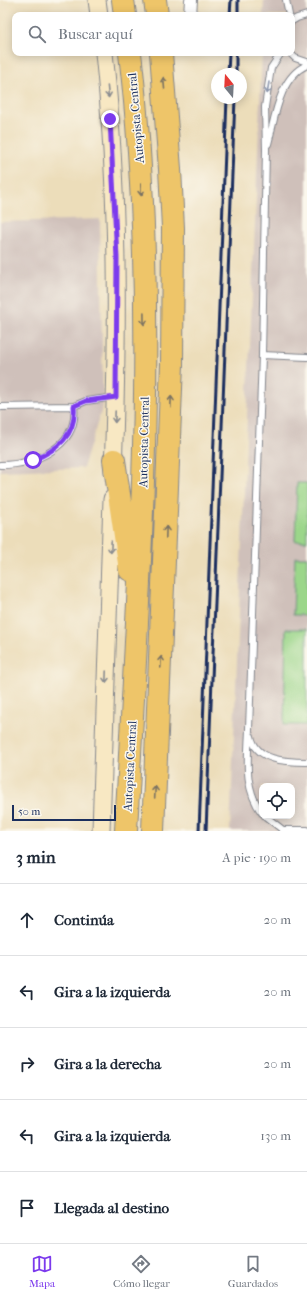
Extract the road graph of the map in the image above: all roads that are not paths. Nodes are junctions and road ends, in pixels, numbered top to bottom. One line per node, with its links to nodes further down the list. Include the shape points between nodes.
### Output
1 (97, 0): 6 (main road)
2 (123, 0): 7 (highway)
3 (155, 0): 8 (highway)
4 (191, 0): 9 (street)
5 (286, 0): 10 (lane)
6 (99, 12)
7 (125, 12)
8 (157, 12)
9 (190, 12)
10 (288, 12)
11 (307, 15): 12 (lane)
12 (295, 20)
13 (104, 56): 22 (main road, one-way to 22, via 117,250)
14 (130, 56): 27 (highway, Autopista Central, one-way to 27, via 141,173 144,299 144,463)
15 (161, 56): 35 (highway, Autopista Central, one-way to 15, via 172,364 173,228)
16 (279, 56): 19 (lane, one-way to 19, via 271,68 265,107)
17 (293, 56): 18 (lane)
18 (307, 63): 19 (lane, via 291,76 284,90)
19 (266, 150): 20 (lane)
20 (262, 355): 21 (lane); 28 (lane)
21 (307, 356)
22 (116, 397): 23 (lane, via 86,401); 25 (main road, one-way to 25)
23 (74, 406): 24 (lane); 26 (lane, via 72,427 60,446 33,460)
24 (0, 407)
25 (114, 460): 27 (highway, via 131,575); 33 (main road, one-way to 33)
26 (0, 465)
27 (136, 629): 34 (highway, Autopista Central)
28 (249, 729): 29 (lane, via 252,744 266,756 281,762); 30 (lane, via 248,780 253,799)
29 (307, 762)
30 (259, 808)
31 (268, 819): 32 (lane, via 283,830)
32 (307, 830)
33 (101, 831)
34 (126, 831)
35 (153, 831)

